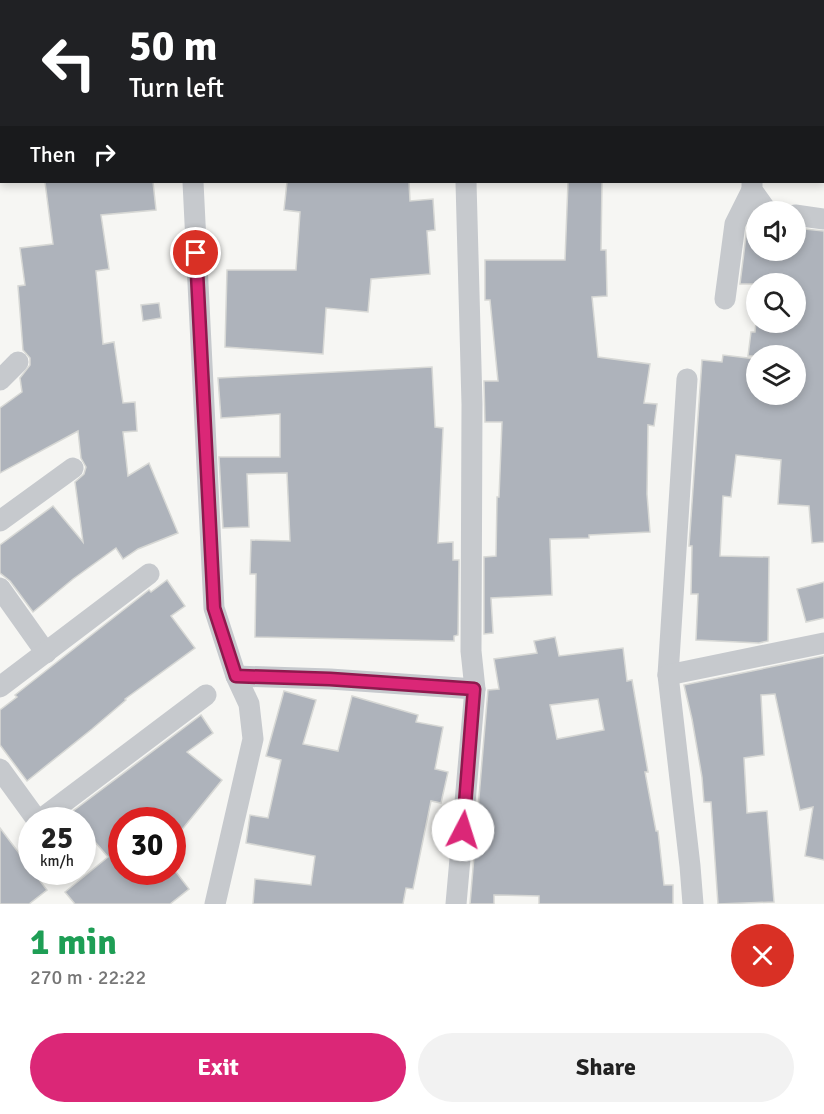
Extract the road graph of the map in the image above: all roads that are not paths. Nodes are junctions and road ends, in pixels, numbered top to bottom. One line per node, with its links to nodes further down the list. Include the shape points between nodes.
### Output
1 (193, 183): 18 (street, via 214,608)
2 (466, 183): 20 (street)
3 (752, 186): 4 (street); 7 (street, via 735,224)
4 (761, 201)
5 (806, 217): 6 (street)
6 (824, 219)
7 (725, 299)
8 (18, 362): 10 (street)
9 (687, 379): 17 (street)
10 (0, 380)
11 (73, 468): 12 (street)
12 (0, 521)
13 (149, 574): 16 (street)
14 (0, 588): 16 (street)
15 (824, 643): 17 (street)
16 (46, 653): 19 (street)
17 (668, 675): 27 (street)
18 (236, 676): 20 (street); 25 (street, via 249,704 253,739)
19 (0, 687)
20 (474, 689): 26 (street)
21 (206, 695): 24 (street)
22 (0, 769): 23 (street)
23 (29, 807)
24 (56, 807)
25 (215, 904)
26 (456, 904)
27 (693, 904)

